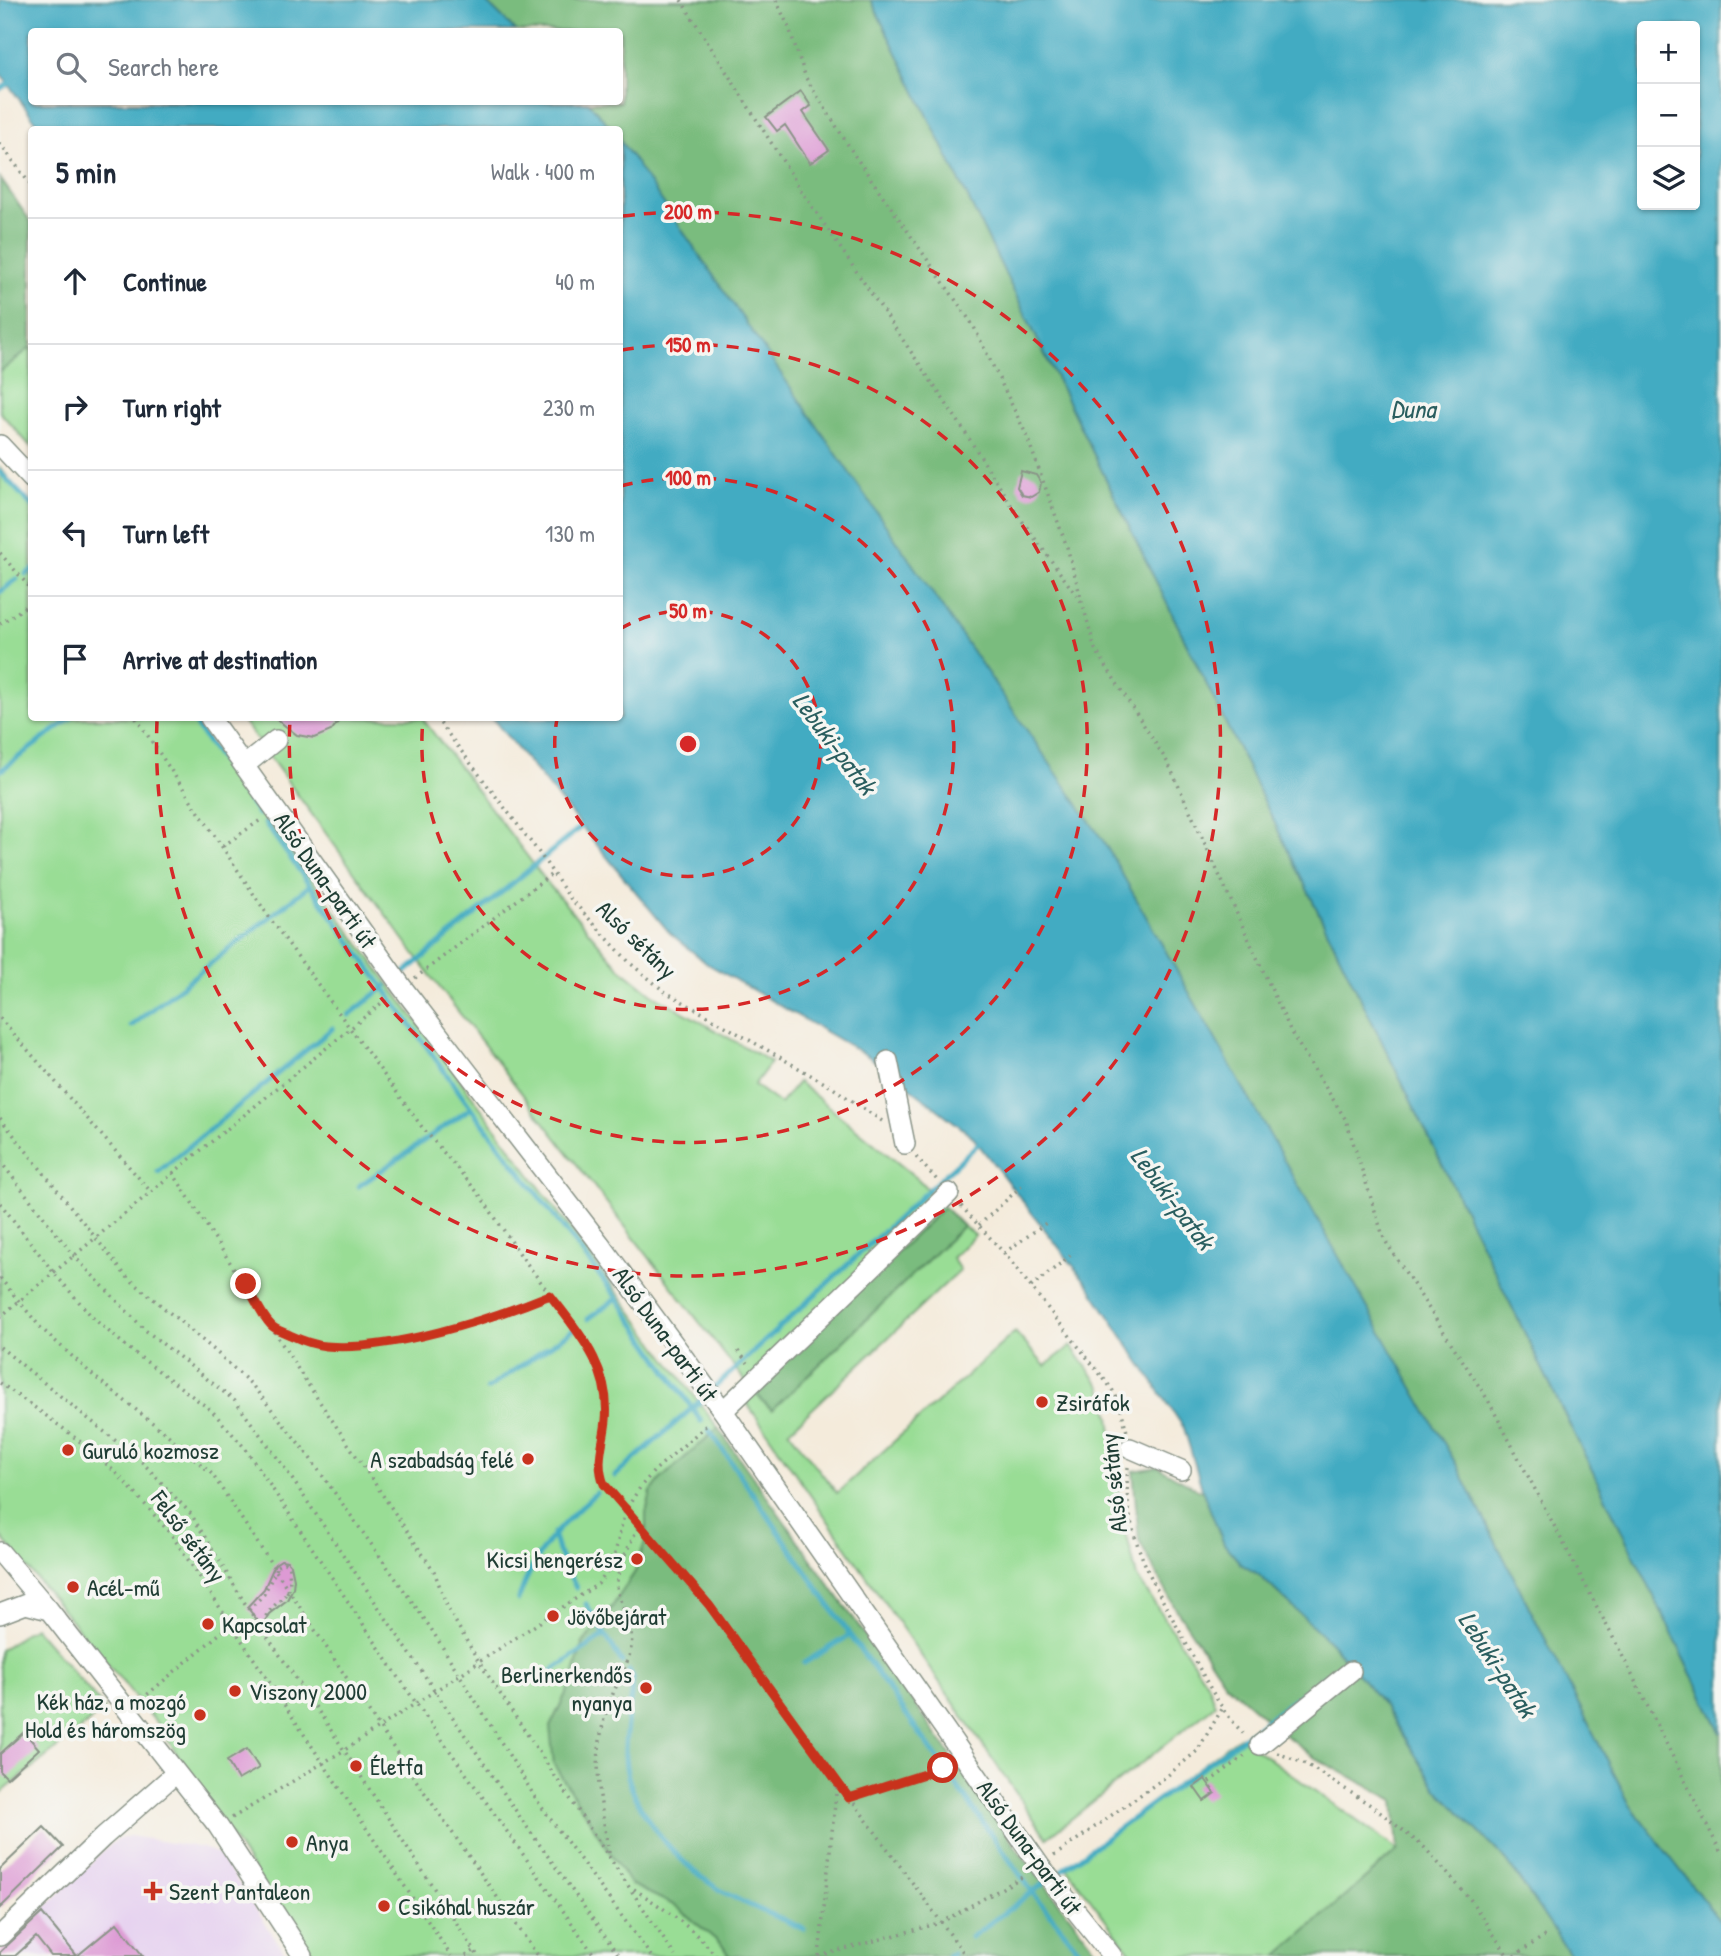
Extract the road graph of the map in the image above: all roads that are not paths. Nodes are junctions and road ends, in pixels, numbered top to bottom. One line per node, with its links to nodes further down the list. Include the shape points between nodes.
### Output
1 (0, 445): 2 (street)
2 (28, 476)
3 (212, 721): 5 (street, Alsó Duna-parti út)
4 (276, 740): 5 (street)
5 (245, 765): 9 (street, Alsó Duna-parti út, via 395,993 601,1245)
6 (888, 1061): 7 (street)
7 (905, 1144)
8 (949, 1194): 9 (street)
9 (713, 1399): 20 (street, Alsó Duna-parti út, via 1037,1876)
10 (1130, 1448): 11 (street)
11 (1181, 1470)
12 (0, 1552): 13 (street)
13 (49, 1610): 14 (street, via 26,1604); 17 (street)
14 (0, 1614)
15 (1351, 1671): 16 (street)
16 (1259, 1745)
17 (176, 1773): 18 (street); 19 (street, via 218,1826)
18 (0, 1936)
19 (303, 1956)
20 (1112, 1956)

